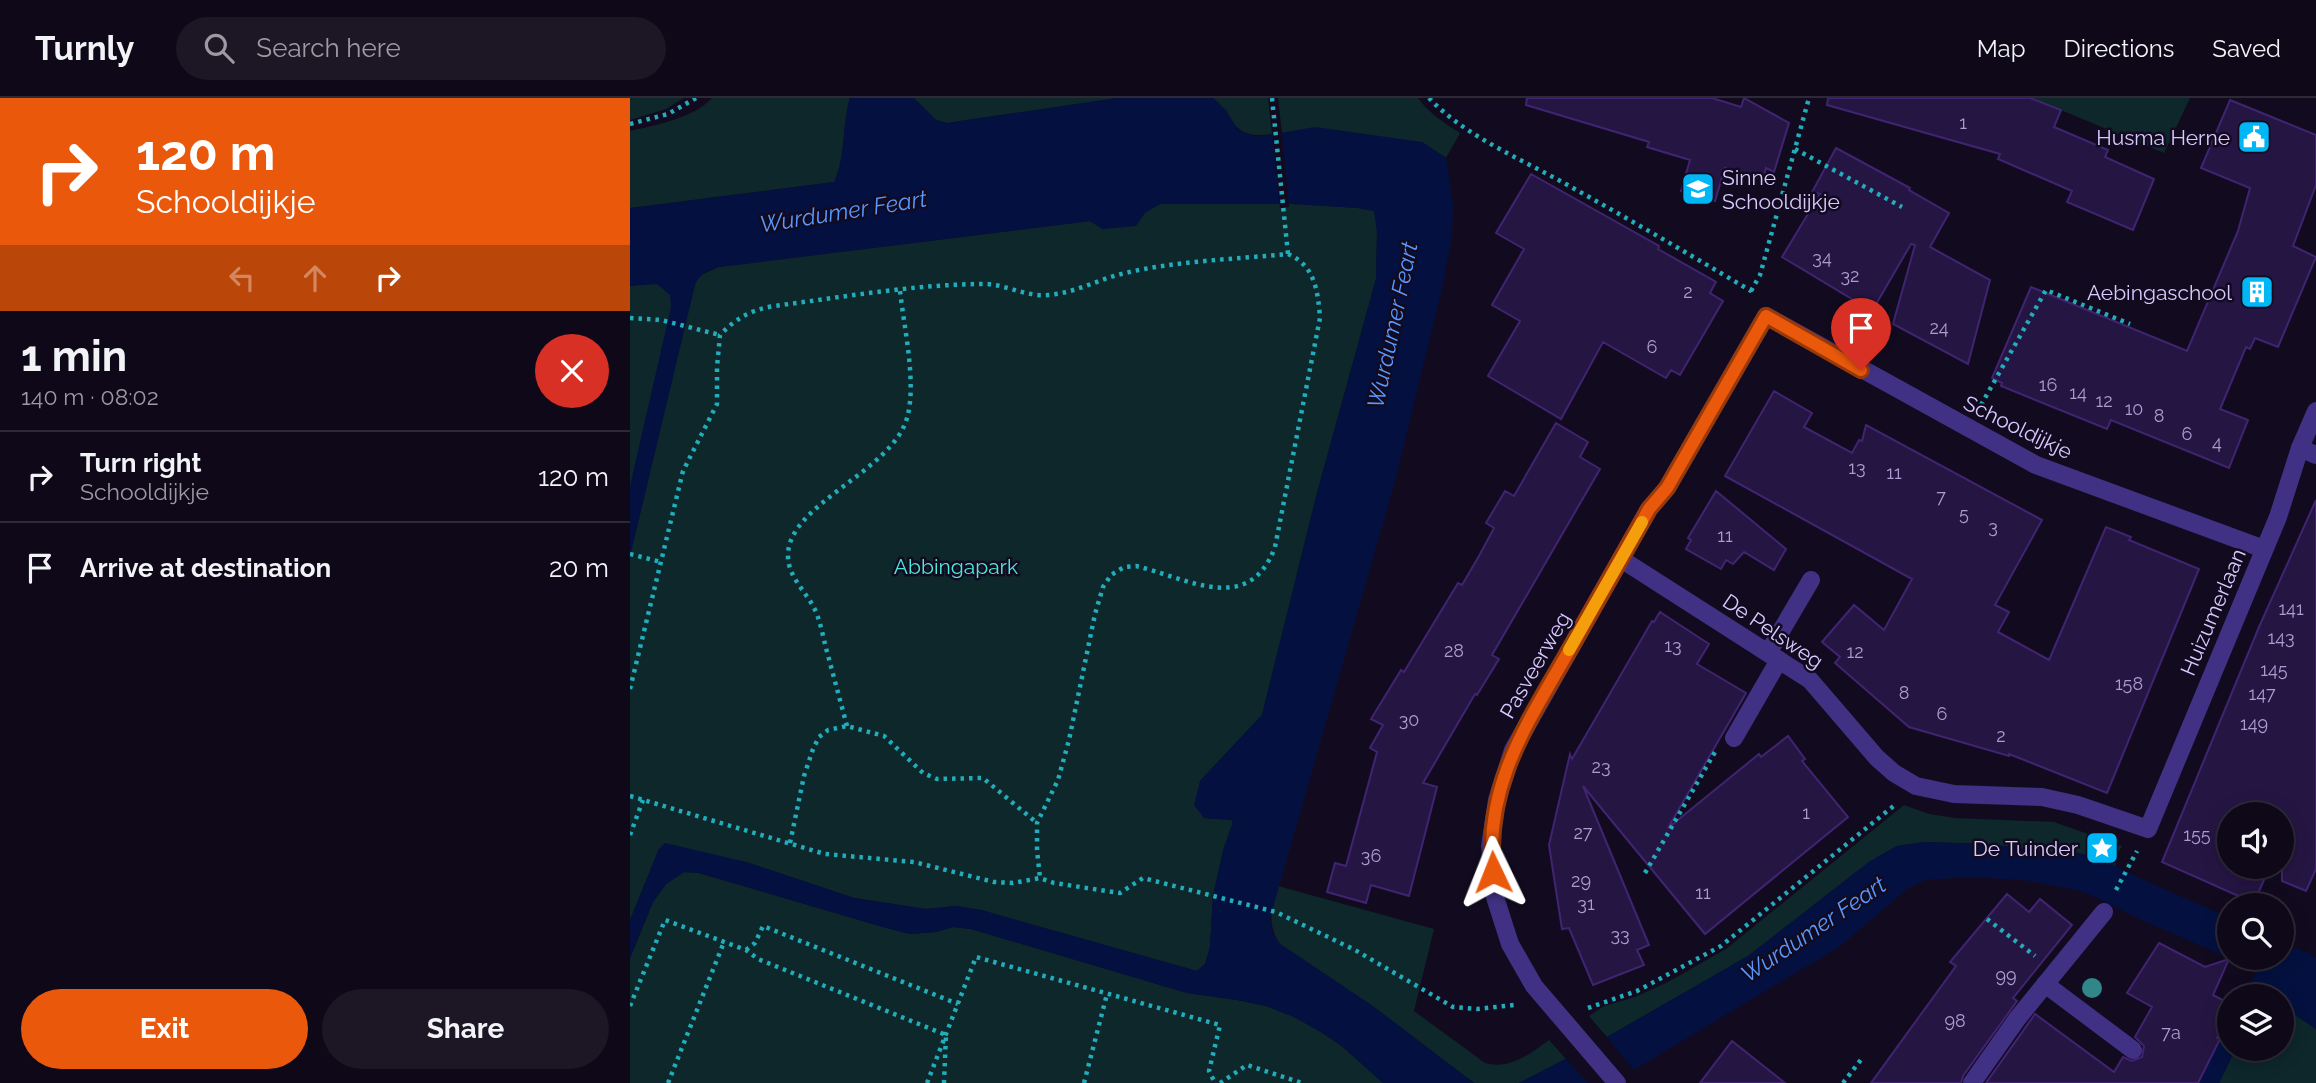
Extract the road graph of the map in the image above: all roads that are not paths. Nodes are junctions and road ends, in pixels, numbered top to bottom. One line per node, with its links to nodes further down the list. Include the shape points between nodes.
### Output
1 (1766, 316): 4 (street, Schooldijkje, via 2036,465); 5 (street, Pasveerweg)
2 (2316, 411): 3 (street, Huizumerlaan)
3 (2308, 452): 4 (street, Huizumerlaan)
4 (2264, 549): 9 (street, Huizumerlaan)
5 (1622, 559): 7 (street, De Pelsweg); 13 (street, Pasveerweg, via 1513,750 1497,800 1490,846 1495,897 1510,944 1534,986)
6 (1811, 580): 7 (street)
7 (1774, 657): 8 (street); 9 (street, De Pelsweg, via 1810,680 1877,758 1916,786 1954,794 2042,797)
8 (1734, 738)
9 (2148, 828)
10 (2104, 912): 11 (street)
11 (2045, 984): 12 (street); 14 (street)
12 (2133, 1051)
13 (1616, 1082)
14 (1972, 1083)

